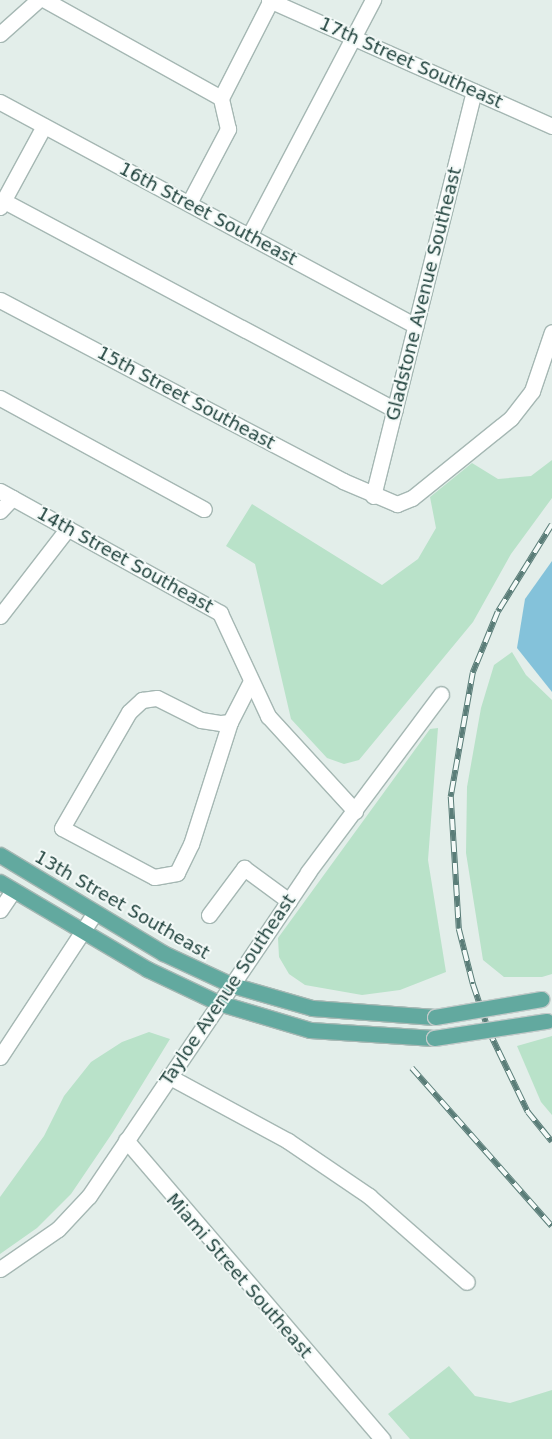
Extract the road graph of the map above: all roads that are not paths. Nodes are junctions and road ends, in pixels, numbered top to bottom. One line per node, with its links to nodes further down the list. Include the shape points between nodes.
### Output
1 (38, 0): 5 (street)
2 (45, 0): 8 (street)
3 (270, 0): 6 (street, 17th Street Southeast); 8 (street)
4 (373, 0): 6 (street)
5 (0, 34)
6 (353, 38): 7 (street, 17th Street Southeast); 14 (street)
7 (474, 91): 11 (street, 17th Street Southeast); 16 (street, Gladstone Avenue Southeast)
8 (221, 98): 12 (street, via 228,129)
9 (0, 102): 10 (street, 16th Street Southeast)
10 (44, 126): 12 (street, 16th Street Southeast); 13 (street)
11 (552, 126)
12 (189, 203): 14 (street, 16th Street Southeast)
13 (2, 204): 19 (street)
14 (249, 236): 16 (street, 16th Street Southeast)
15 (0, 300): 21 (street, 15th Street Southeast)
16 (416, 326): 19 (street, Gladstone Avenue Southeast)
17 (552, 332): 21 (street, 15th Street Southeast, via 532,391 512,418 412,498 397,504)
18 (0, 398): 22 (street)
19 (395, 410): 21 (street, Gladstone Avenue Southeast)
20 (6, 494): 23 (street); 24 (street, 14th Street Southeast)
21 (373, 496)
22 (204, 509)
23 (0, 511)
24 (68, 528): 25 (street); 26 (street, 14th Street Southeast, via 215,609 228,623)
25 (0, 616)
26 (251, 681): 28 (street); 29 (street, 14th Street Southeast, via 273,723)
27 (441, 694): 29 (street, Tayloe Avenue Southeast)
28 (230, 722): 28 (street, via 209,723 157,698 142,700 130,712 62,828 154,877 177,873 191,844)
29 (355, 811): 33 (street, Tayloe Avenue Southeast)
30 (0, 854): 35 (main road, 13th Street Southeast)
31 (0, 882): 32 (main road)
32 (13, 890): 34 (street); 37 (main road)
33 (289, 901): 36 (street, via 244,868); 38 (street, Tayloe Avenue Southeast)
34 (0, 910)
35 (94, 914): 37 (street); 38 (main road, 13th Street Southeast, via 196,970)
36 (209, 915)
37 (82, 933): 40 (main road); 42 (street)
38 (232, 985): 39 (main road, 13th Street Southeast, bridge, via 312,1008 435,1017); 40 (street, Tayloe Avenue Southeast)
39 (546, 997)
40 (219, 1003): 41 (main road, bridge, via 310,1030 434,1038); 43 (street, Tayloe Avenue Southeast)
41 (549, 1020)
42 (0, 1057)
43 (168, 1076): 44 (street, Tayloe Avenue Southeast); 46 (street, via 288,1141 370,1196)
44 (126, 1140): 45 (street, Tayloe Avenue Southeast, via 76,1212); 47 (street, Miami Street Southeast)
45 (0, 1269)
46 (467, 1282)
47 (382, 1439)

